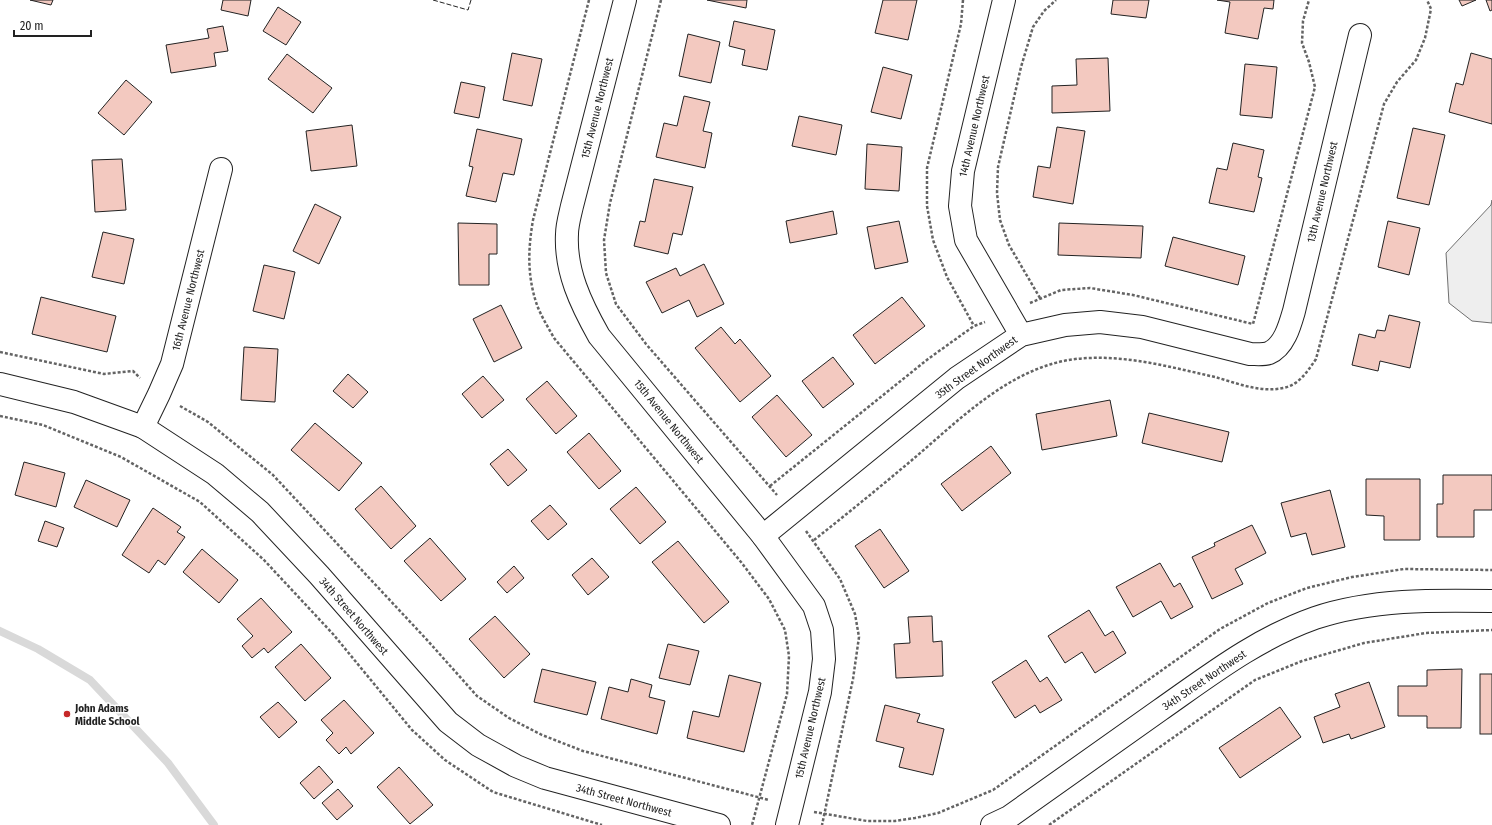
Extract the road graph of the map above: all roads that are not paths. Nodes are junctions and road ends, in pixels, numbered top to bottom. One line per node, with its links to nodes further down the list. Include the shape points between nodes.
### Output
1 (625, 0): 9 (street, 15th Avenue Northwest, via 568,226 566,249 572,280 599,336)
2 (1004, 0): 5 (street, 14th Avenue Northwest, via 963,171 960,206 966,240)
3 (1360, 35): 6 (street, 13th Avenue Northwest, via 1294,311 1289,328)
4 (221, 169): 8 (street, 16th Avenue Northwest, via 172,364)
5 (1021, 335): 6 (street, 35th Street Northwest, via 1065,325 1100,322 1142,327 1250,354 1269,354); 9 (street, 35th Street Northwest, via 957,378)
6 (1279, 346)
7 (0, 384): 8 (street, 34th Street Northwest, via 74,402)
8 (143, 427): 11 (street, 34th Street Northwest, via 215,474 260,512 448,722 478,744 516,766 545,778)
9 (763, 536): 12 (street, 15th Avenue Northwest, via 814,606 822,630 824,660 820,692)
10 (1492, 601): 13 (street, 34th Street Northwest, via 1407,601 1358,608 1316,618 1281,632 1236,656 1009,817)
11 (719, 825)
12 (788, 825)
13 (992, 825)

